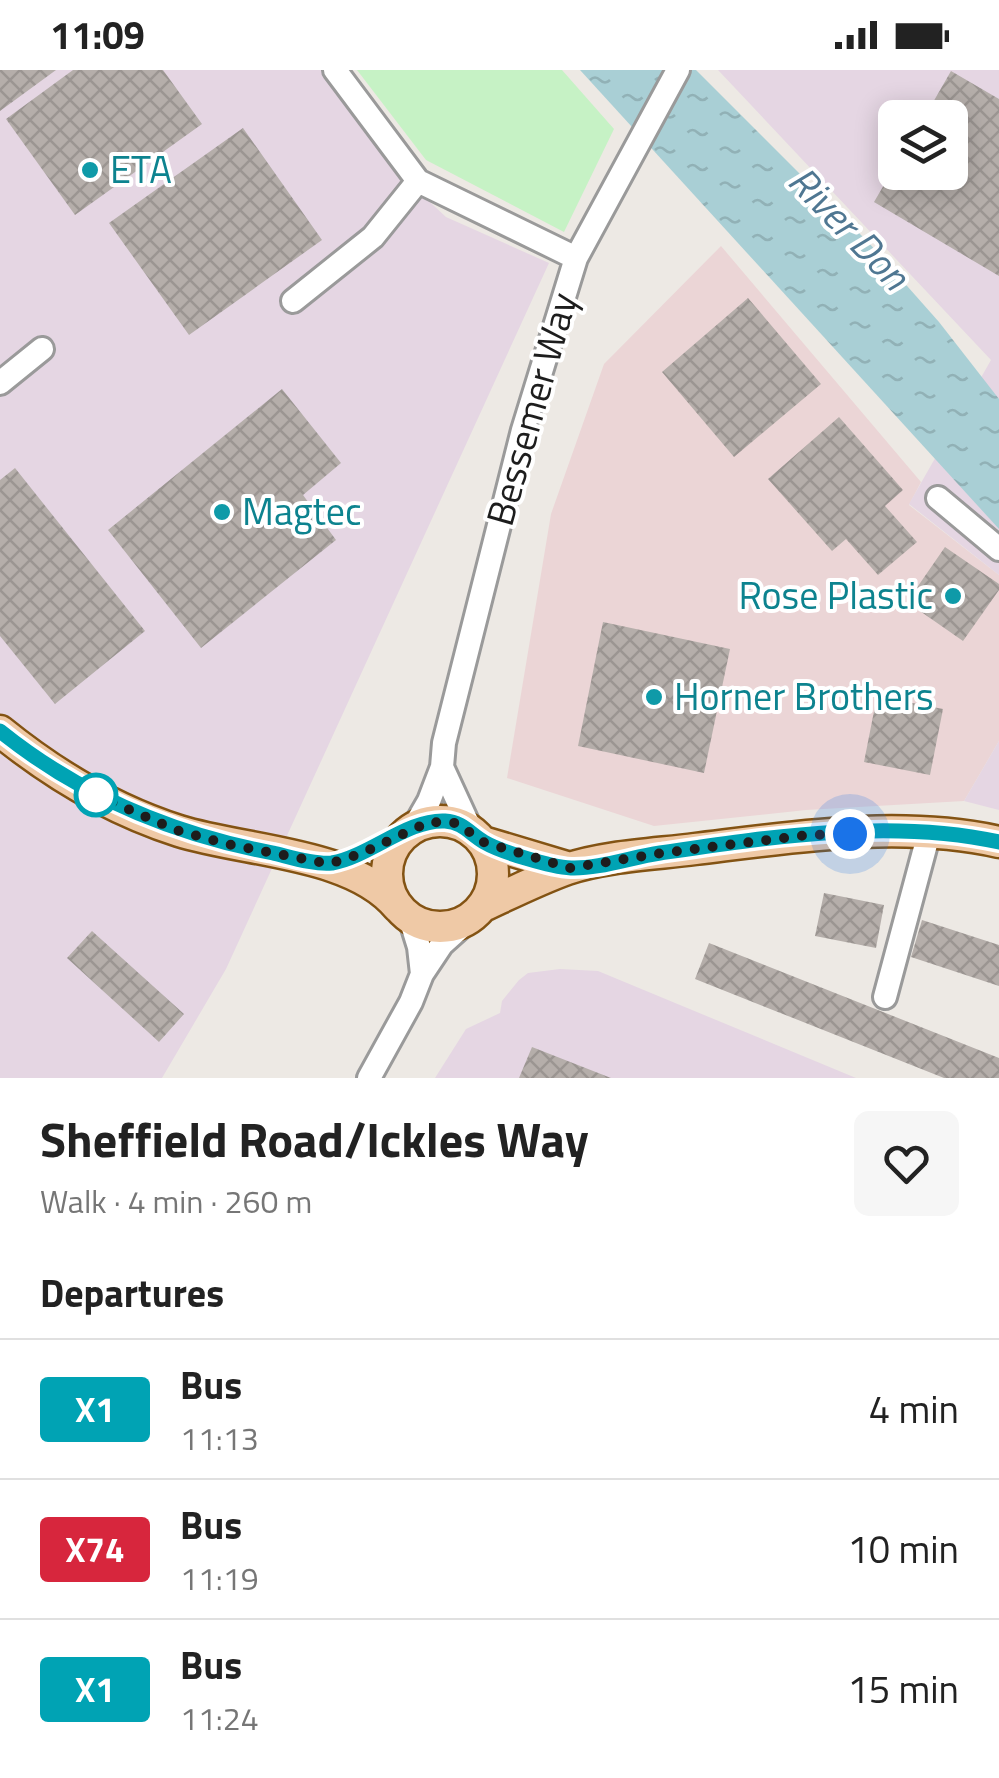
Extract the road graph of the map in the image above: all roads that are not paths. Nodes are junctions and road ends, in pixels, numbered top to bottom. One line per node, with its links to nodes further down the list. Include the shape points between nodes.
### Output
1 (336, 70): 3 (street)
2 (678, 70): 4 (street, Bessemer Way)
3 (418, 181): 4 (street); 5 (street, via 373,237)
4 (576, 258): 11 (street, Bessemer Way, via 485,571)
5 (294, 301)
6 (42, 349): 7 (street)
7 (0, 383)
8 (938, 498): 9 (street)
9 (999, 550)
10 (0, 731): 16 (main road, via 124,810 227,844)
11 (442, 767): 12 (street, Bessemer Way); 14 (street)
12 (410, 829): 14 (main road, via 446,821); 16 (main road); 18 (main road, via 392,851 386,873 391,896)
13 (929, 833): 15 (main road); 17 (main road, via 808,835); 21 (street)
14 (477, 836): 17 (main road); 19 (main road, via 494,872)
15 (999, 842)
16 (329, 864): 18 (main road, via 369,880)
17 (570, 868): 19 (main road)
18 (404, 912): 19 (main road, via 444,928); 20 (street)
19 (477, 912): 20 (street)
20 (422, 974): 22 (street)
21 (885, 997)
22 (368, 1078)

